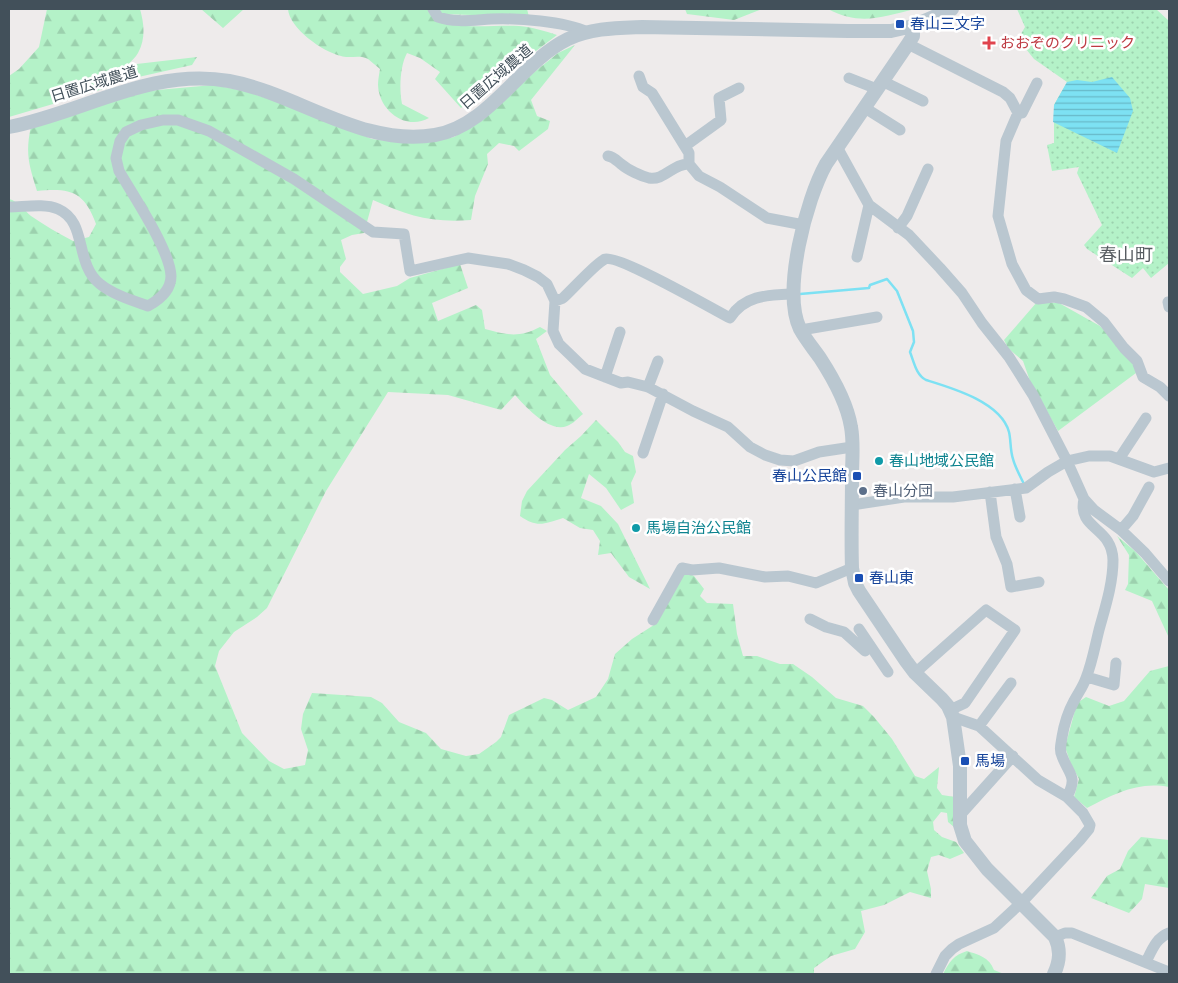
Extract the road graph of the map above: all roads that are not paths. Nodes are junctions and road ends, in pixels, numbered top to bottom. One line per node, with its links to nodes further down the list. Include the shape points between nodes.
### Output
1 (432, 9): 4 (street, via 438,17 448,20 523,20 562,24)
2 (952, 9): 3 (street, 日置広域農道)
3 (913, 26): 4 (street, 日置広域農道, via 891,31 642,27); 5 (street, via 913,36)
4 (587, 32): 14 (street, 日置広域農道, via 567,40 543,56 468,123 451,132 392,136 347,124 258,89 203,78 171,79)
5 (908, 44): 9 (street); 13 (street, via 1003,92)
6 (639, 76): 16 (street, via 643,87 652,93)
7 (849, 78): 9 (street)
8 (1037, 83): 13 (street, via 1022,113)
9 (880, 85): 11 (street); 12 (street)
10 (739, 88): 16 (street, via 718,98 721,120)
11 (923, 101)
12 (865, 108): 15 (street); 17 (street)
13 (1018, 114): 35 (street, via 1006,141 998,216 1006,247 1026,290 1038,299 1054,297 1086,308 1104,322 1137,361 1144,377)
14 (9, 127)
15 (900, 130)
16 (685, 146): 19 (street, via 689,152)
17 (838, 147): 21 (street); 23 (street, via 816,182)
18 (608, 156): 19 (street, via 650,178 682,163)
19 (689, 164): 23 (street, via 699,176 766,218)
20 (928, 169): 24 (street, via 908,216)
21 (869, 205): 24 (street); 25 (street)
22 (10, 209): 27 (street, via 58,209 75,224 83,259 99,284 148,306 158,301 171,277 164,252 116,158 126,132 141,125 178,120 209,132 294,179 374,232 404,234 410,272 468,258 508,264 547,284)
23 (804, 225): 26 (street)
24 (898, 228): 40 (street, via 909,235 962,293 1009,357)
25 (857, 257)
26 (793, 294): 27 (street, via 755,298 742,304 730,318 610,258); 29 (street)
27 (555, 302): 32 (street, via 554,331 559,344 585,369)
28 (877, 316): 29 (street)
29 (801, 330): 37 (street, via 842,399 851,427)
30 (620, 332): 32 (street)
31 (658, 362): 33 (street)
32 (605, 378): 33 (street)
33 (648, 387): 34 (street)
34 (663, 394): 37 (street, via 728,427 750,448 780,460 794,461 819,452); 38 (street)
35 (1169, 396)
36 (1146, 418): 39 (street)
37 (852, 447): 46 (street)
38 (643, 453)
39 (1119, 459): 40 (street, via 1089,456); 41 (street, via 1154,472)
40 (1067, 461): 43 (street, via 1026,488); 45 (street)
41 (1169, 468)
42 (1149, 487): 48 (street)
43 (1015, 489): 44 (street); 47 (street)
44 (990, 492): 46 (street, via 953,498 904,498); 51 (street, via 996,537 1007,564 1011,587)
45 (1084, 500): 48 (street); 60 (street, via 1083,515 1109,541 1113,562)
46 (852, 505): 49 (street)
47 (1020, 517)
48 (1121, 530): 50 (street)
49 (852, 568): 52 (street, via 855,584); 54 (street, via 816,583 788,576 765,577 719,568 682,568)
50 (1169, 581)
51 (1039, 582)
52 (876, 614): 55 (street); 59 (street)
53 (810, 619): 55 (street, via 826,628)
54 (652, 620)
55 (854, 633): 56 (street); 58 (street)
56 (865, 650)
57 (1116, 663): 60 (street, via 1114,685)
58 (888, 672)
59 (915, 673): 62 (street, via 942,699); 62 (street, via 986,610 1016,630 965,703)
60 (1087, 677): 65 (street, via 1068,713 1060,748 1073,778)
61 (1011, 683): 63 (street)
62 (951, 714): 63 (street); 66 (street, via 960,766)
63 (979, 726): 64 (street)
64 (1013, 756): 65 (street, via 1038,780); 66 (street)
65 (1067, 798): 67 (street, via 1088,820 1089,829)
66 (960, 814): 67 (street, via 965,841 987,869)
67 (1022, 902): 69 (street); 72 (street, via 994,928 952,949)
68 (1169, 933): 70 (street, via 1156,942)
69 (1055, 937): 70 (street, via 1065,932 1072,933); 73 (street, via 1060,958)
70 (1146, 962): 71 (street)
71 (1169, 972)
72 (936, 974)
73 (1054, 974)

